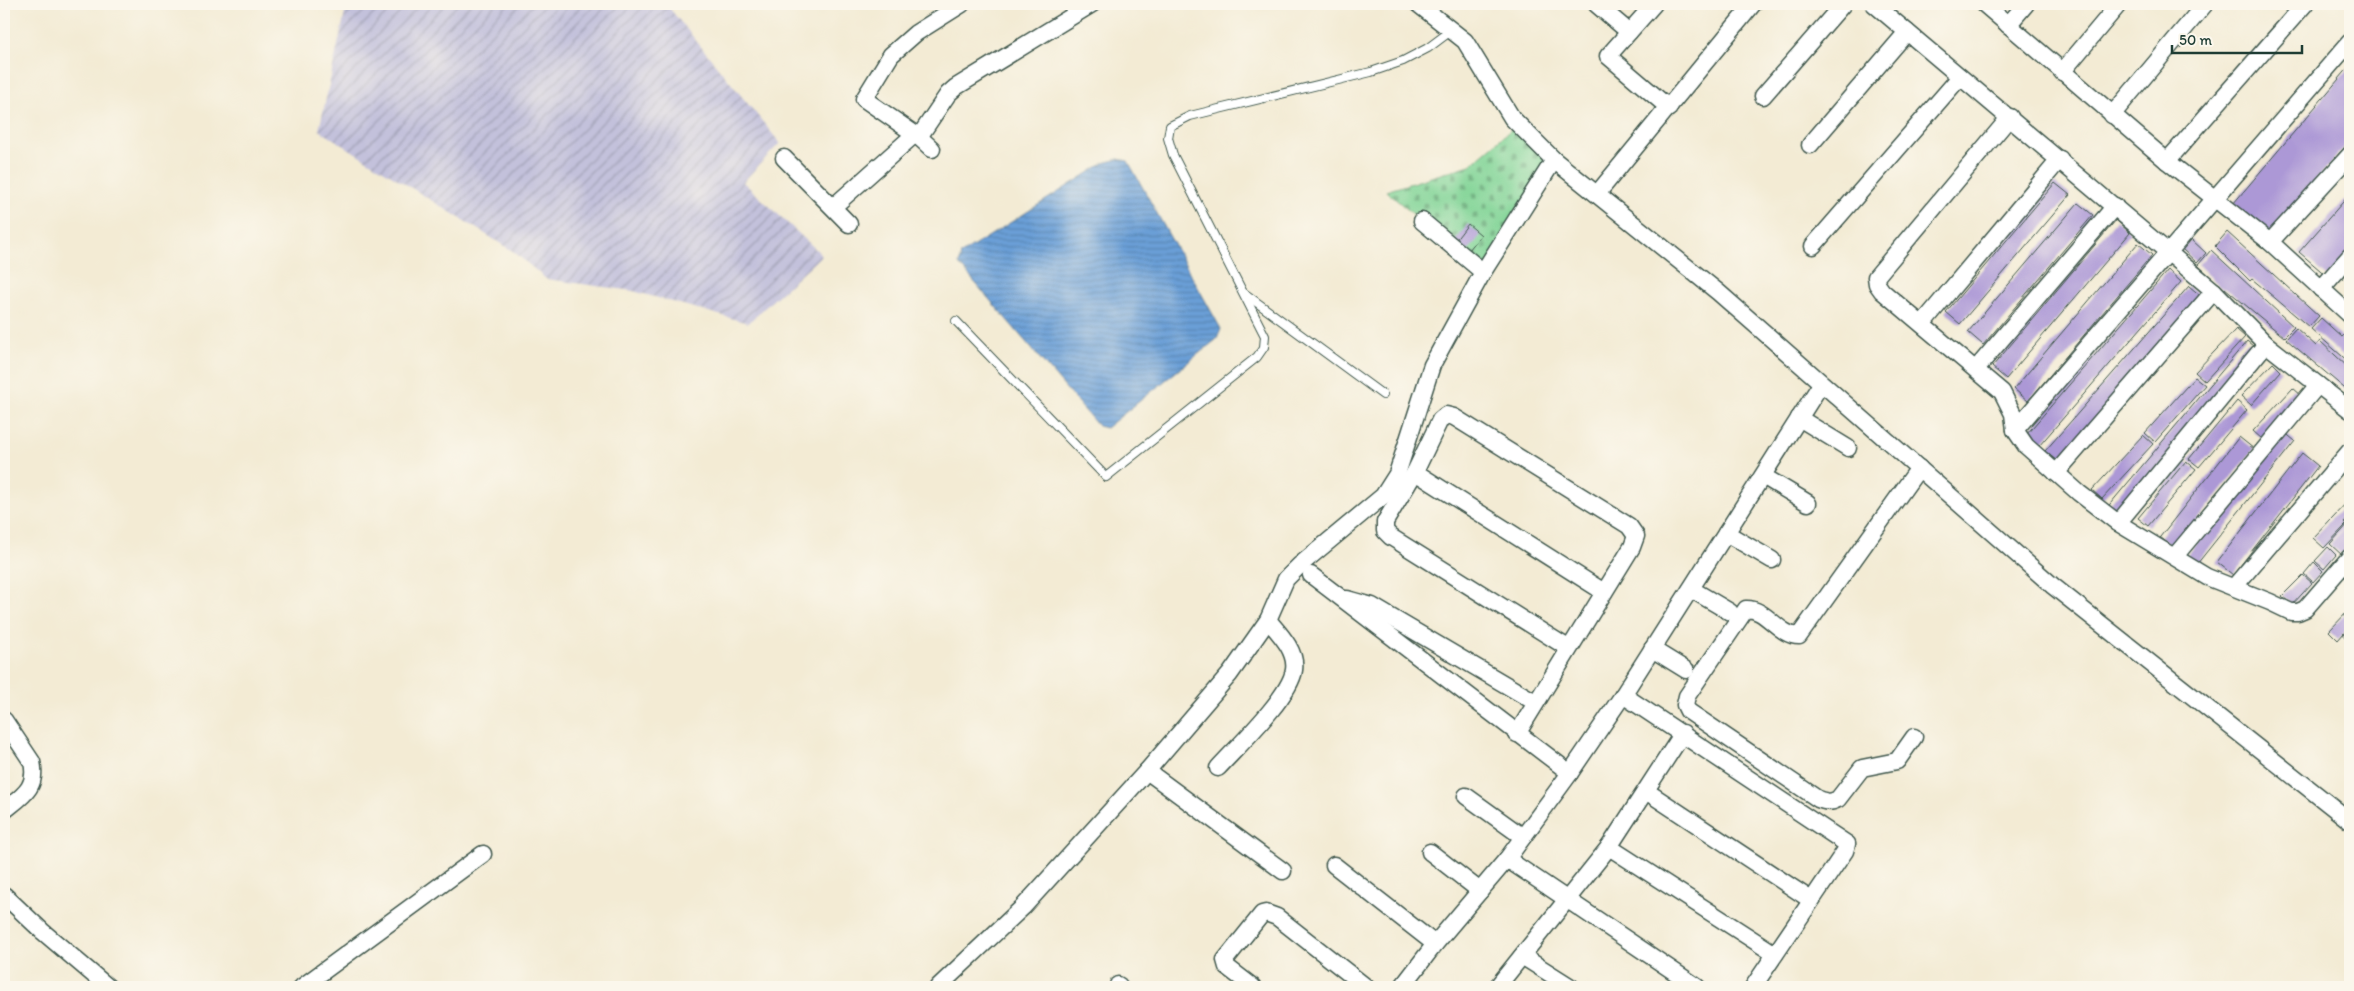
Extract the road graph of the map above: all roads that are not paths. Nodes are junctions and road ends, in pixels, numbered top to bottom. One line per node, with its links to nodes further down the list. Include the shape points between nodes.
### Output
1 (962, 4): 25 (street, via 916,33 891,55 864,99)
2 (1092, 4): 25 (street, via 956,87)
3 (1418, 4): 15 (street)
4 (1596, 4): 16 (street)
5 (1654, 4): 16 (street)
6 (1753, 4): 22 (street)
7 (1843, 4): 21 (street)
8 (1874, 4): 17 (street)
9 (1984, 4): 14 (street)
10 (2026, 4): 14 (street)
11 (2119, 4): 19 (street)
12 (2205, 4): 23 (street)
13 (2305, 4): 32 (street)
14 (2008, 25): 19 (street)
15 (1452, 30): 31 (street, via 1465,41 1512,118); 46 (lane, via 1403,61 1371,72 1190,116 1170,126 1168,138 1173,155)
16 (1629, 32): 22 (street, via 1608,56)
17 (1907, 32): 20 (street); 26 (street)
18 (2350, 42): 34 (street)
19 (2062, 72): 23 (street)
20 (1960, 77): 24 (street); 40 (street)
21 (1762, 96)
22 (1669, 108): 33 (street)
23 (2112, 115): 32 (street)
24 (2010, 116): 30 (street); 49 (street, via 1876,277 1882,291)
25 (917, 135): 27 (street); 36 (street)
26 (1810, 145)
27 (932, 149)
28 (2350, 155): 39 (street)
29 (784, 158): 36 (street)
30 (2060, 159): 35 (street); 49 (street)
31 (1554, 160): 33 (street); 43 (street)
32 (2167, 161): 34 (street)
33 (1597, 194): 52 (street, via 1718,292)
34 (2215, 200): 39 (street); 41 (street)
35 (2115, 206): 41 (street); 51 (street)
36 (833, 207): 38 (street)
37 (1422, 221): 43 (street)
38 (849, 224)
39 (2270, 242): 44 (street)
40 (1813, 246)
41 (2170, 253): 45 (street); 57 (street)
42 (2350, 256): 44 (street)
43 (1484, 272): 76 (street, via 1432,365 1397,474 1383,496 1286,579)
44 (2322, 289): 47 (street)
45 (2214, 291): 50 (street); 62 (street)
46 (1242, 292): 48 (lane, via 1265,336 1264,347 1257,357 1106,477); 54 (lane)
47 (2350, 315)
48 (956, 321)
49 (1922, 324): 51 (street)
50 (2266, 344): 53 (street); 65 (street)
51 (1976, 370): 57 (street, via 2002,392 2013,414)
52 (1821, 384): 56 (street); 60 (street)
53 (2318, 385): 55 (street); 67 (street)
54 (1384, 395)
55 (2350, 410)
56 (1800, 418): 58 (street); 63 (street)
57 (2015, 430): 62 (street, via 2026,446)
58 (1848, 448)
59 (2350, 451): 71 (street)
60 (1919, 468): 85 (street, via 1799,636 1755,610 1746,609 1687,696 1685,705 1688,711 1827,802 1838,799 1862,768 1897,761); 92 (street, via 2053,586)
61 (1415, 472): 73 (street); 73 (street, via 1440,420 1446,415 1454,417 1629,526 1636,536); 77 (street, via 1386,522 1385,531)
62 (2056, 473): 65 (street)
63 (1763, 476): 64 (street); 66 (street)
64 (1808, 503)
65 (2118, 523): 67 (street)
66 (1726, 533): 69 (street); 72 (street)
67 (2175, 556): 71 (street, via 2206,576)
68 (2350, 556): 71 (street, via 2298,612 2291,612)
69 (1772, 560)
70 (1311, 575): 74 (street)
71 (2234, 587)
72 (1691, 589): 75 (street); 78 (street)
73 (1604, 592): 77 (street)
74 (1340, 598): 81 (street, via 1372,606); 84 (street)
75 (1730, 612)
76 (1268, 620): 86 (street, via 1293,656 1294,670 1288,686 1269,712); 87 (street, via 1230,674)
77 (1568, 648): 81 (street)
78 (1652, 649): 79 (street); 80 (street)
79 (1686, 670)
80 (1623, 695): 83 (street); 88 (street)
81 (1535, 702): 84 (street)
82 (4, 720): 91 (street, via 34,770 33,782 27,791)
83 (1683, 733): 89 (street); 102 (street, via 1846,844 1845,851)
84 (1517, 734): 88 (street)
85 (1914, 737)
86 (1218, 768)
87 (1147, 772): 99 (street); 110 (street, via 1023,908)
88 (1570, 773): 93 (street)
89 (1646, 791): 94 (street); 102 (street)
90 (1466, 796): 93 (street)
91 (4, 811)
92 (2350, 821)
93 (1523, 838): 97 (street)
94 (1608, 847): 103 (street); 105 (street)
95 (1430, 852): 100 (street)
96 (483, 854): 109 (street)
97 (1507, 859): 100 (street); 103 (street)
98 (1334, 866): 104 (street)
99 (1283, 871)
100 (1480, 891): 104 (street)
101 (4, 895): 108 (street, via 42,932)
102 (1811, 900): 105 (street)
103 (1568, 901): 106 (street); 115 (street)
104 (1435, 944): 107 (street)
105 (1775, 954): 116 (street)
106 (1522, 956): 113 (street); 114 (street)
107 (1406, 986)
108 (108, 987)
109 (302, 987)
110 (938, 987)
111 (1253, 987): 112 (street, via 1224,964 1266,912 1277,917)
112 (1366, 987)
113 (1498, 987)
114 (1571, 987)
115 (1697, 987)
116 (1753, 987)

